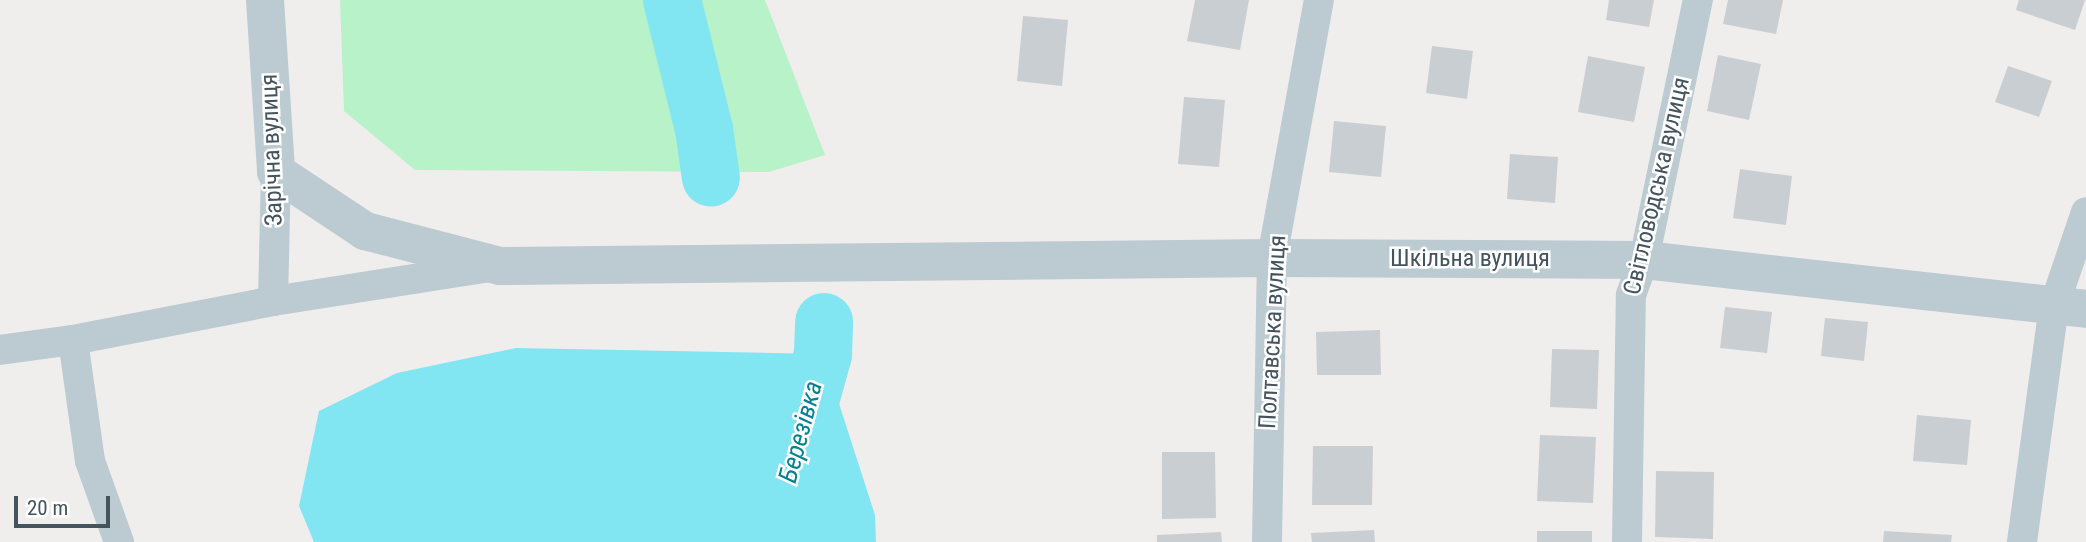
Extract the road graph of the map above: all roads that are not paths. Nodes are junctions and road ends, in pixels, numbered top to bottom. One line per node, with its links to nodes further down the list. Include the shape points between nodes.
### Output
1 (265, 0): 4 (street, Зарічна вулиця)
2 (1319, 0): 6 (street, Полтавська вулиця)
3 (1698, 0): 7 (street, Світловодська вулиця)
4 (276, 172): 8 (street, Шкільна вулиця, via 365,231); 9 (street, Зарічна вулиця)
5 (2086, 212): 10 (street)
6 (1272, 258): 7 (street, Шкільна вулиця); 8 (street, Шкільна вулиця); 14 (street, Полтавська вулиця)
7 (1644, 260): 10 (street, Шкільна вулиця); 15 (street, Світловодська вулиця, via 1631,295)
8 (500, 266): 9 (street)
9 (273, 301): 11 (street)
10 (2070, 308): 16 (street)
11 (73, 340): 12 (street); 13 (street, via 90,461)
12 (0, 350)
13 (119, 542)
14 (1267, 542)
15 (1627, 542)
16 (2022, 542)

